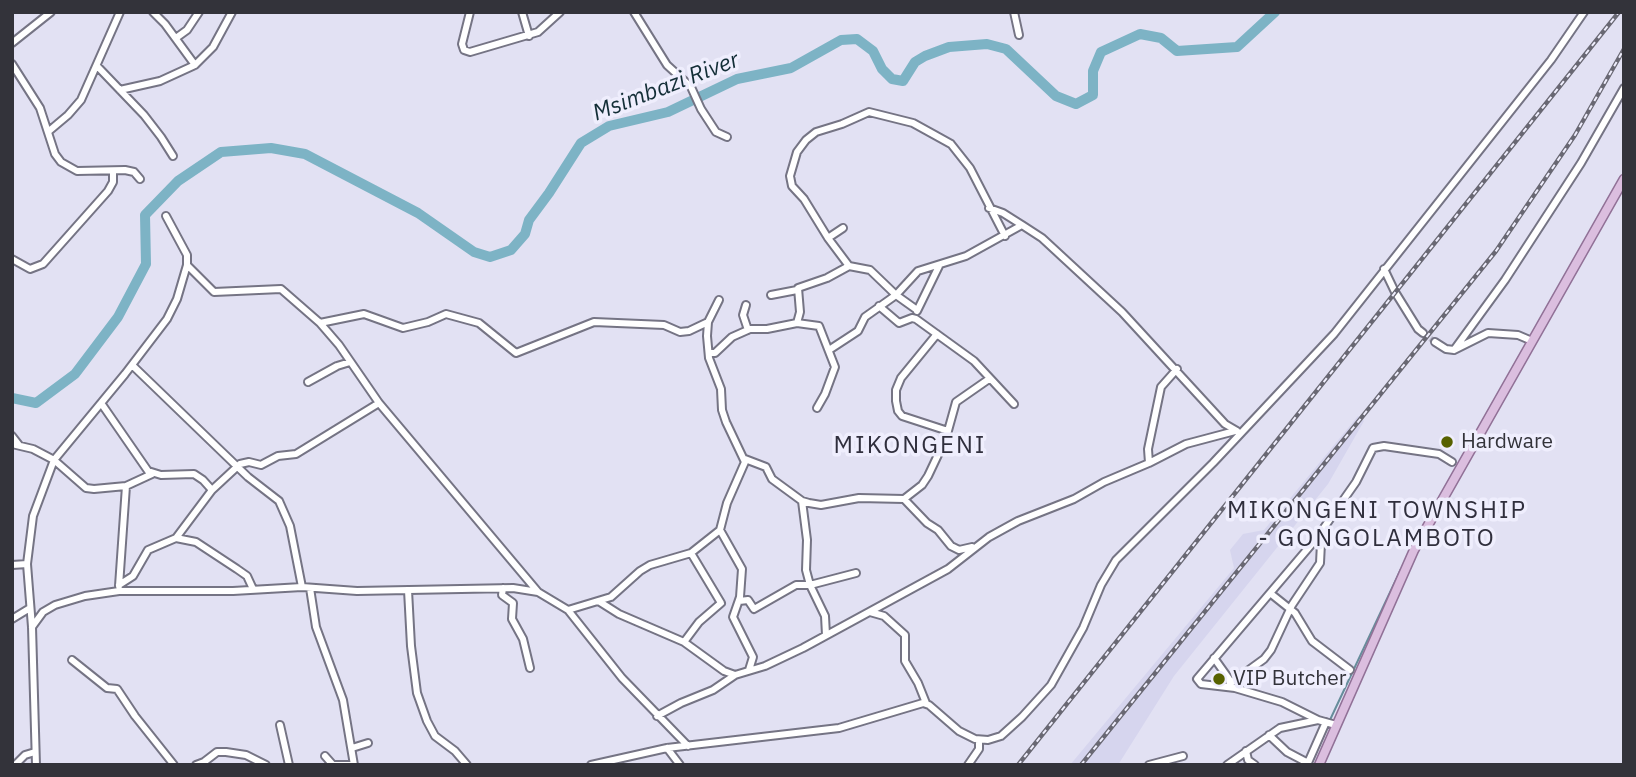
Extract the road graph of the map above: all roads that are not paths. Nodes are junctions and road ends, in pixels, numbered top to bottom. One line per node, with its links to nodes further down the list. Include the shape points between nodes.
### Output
1 (51, 12): 15 (street)
2 (120, 12): 18 (street)
3 (153, 12): 14 (street)
4 (199, 12): 14 (street)
5 (232, 12): 17 (street, via 213,47)
6 (470, 12): 13 (street, via 462,44 466,51)
7 (522, 12): 13 (street)
8 (561, 12): 13 (street)
9 (634, 12): 22 (street, via 667,65 691,87 716,131)
10 (1014, 12): 12 (street)
11 (1584, 12): 37 (street)
12 (1019, 35)
13 (529, 36)
14 (176, 38): 17 (street)
15 (12, 43)
16 (12, 64): 21 (street)
17 (195, 65): 20 (street, via 160,81)
18 (97, 66): 20 (street); 21 (street, via 81,100)
19 (1624, 88): 55 (street, via 1581,163)
20 (120, 90): 23 (street)
21 (49, 131): 24 (street, via 55,154 68,167)
22 (727, 137)
23 (173, 156)
24 (113, 172): 25 (street, via 134,172); 33 (street, via 108,191 43,264 30,269)
25 (140, 179)
26 (1624, 179): 52 (main road)
27 (989, 208): 29 (street); 31 (street); 32 (street, via 963,157 947,141 913,123 869,111 816,132 797,152 792,186)
28 (166, 216): 34 (street, via 187,255)
29 (1022, 225): 31 (street); 59 (street, via 1063,257)
30 (843, 228): 32 (street)
31 (1005, 236): 36 (street)
32 (828, 238): 35 (street)
33 (12, 259)
34 (187, 265): 47 (street, via 214,292 281,289); 58 (street, via 167,319)
35 (849, 266): 38 (street); 40 (street, via 870,270)
36 (939, 266): 40 (street, via 918,271); 44 (street)
37 (1384, 269): 50 (street); 67 (street, via 1334,334)
38 (797, 290): 39 (street); 48 (street)
39 (771, 295)
40 (896, 295): 43 (street); 44 (street)
41 (719, 300): 46 (street)
42 (746, 305): 49 (street, via 743,315)
43 (879, 306): 45 (street, via 899,323); 54 (street, via 864,317 858,331)
44 (917, 310): 45 (street)
45 (912, 318): 51 (street)
46 (708, 322): 47 (street, via 680,332 664,325 594,322 516,353 480,323 446,314 402,328 363,314); 56 (street)
47 (320, 323): 57 (street)
48 (797, 323): 49 (street); 54 (street, via 819,326)
49 (748, 330): 56 (street)
50 (1423, 333)
51 (937, 334): 60 (street, via 974,361); 66 (street, via 901,378 896,401 902,416)
52 (1532, 341): 55 (street, via 1488,333); 118 (main road, via 1414,550)
53 (1435, 342): 55 (street)
54 (829, 350): 65 (street, via 835,367)
55 (1454, 350)
56 (709, 353): 71 (street, via 726,422)
57 (350, 362): 61 (street); 63 (street)
58 (132, 365): 62 (street); 74 (street)
59 (1177, 369): 67 (street, via 1225,424); 73 (street, via 1161,387)
60 (989, 379): 64 (street); 66 (street, via 956,402)
61 (308, 382)
62 (101, 403): 70 (street); 75 (street)
63 (379, 403): 74 (street, via 296,454); 94 (street)
64 (1014, 404)
65 (817, 408)
66 (948, 431): 78 (street, via 928,476)
67 (1239, 431): 73 (street, via 1185,444); 120 (street, via 1116,560 1043,696 1002,736)
68 (12, 436): 69 (street)
69 (16, 445): 70 (street)
70 (54, 460): 76 (street, via 86,488); 85 (street, via 33,516)
71 (745, 460): 79 (street, via 766,467 772,478); 80 (street)
72 (1452, 462): 82 (street, via 1439,454 1373,448 1356,482)
73 (1149, 463): 83 (street, via 999,530)
74 (237, 467): 77 (street); 90 (street, via 282,506)
75 (152, 474): 76 (street); 77 (street, via 194,474)
76 (126, 486): 89 (street)
77 (212, 490): 81 (street)
78 (904, 499): 79 (street, via 859,498 821,505); 83 (street, via 955,548)
79 (802, 501): 88 (street)
80 (720, 530): 84 (street); 97 (street, via 742,569)
81 (176, 538): 89 (street, via 148,550 133,576); 92 (street, via 196,542 247,576)
82 (1316, 539): 95 (street); 99 (street, via 1321,543 1320,563)
83 (980, 544): 101 (street, via 948,569)
84 (691, 553): 96 (street, via 650,565); 105 (street, via 720,604)
85 (27, 564): 86 (street); 98 (street)
86 (12, 565)
87 (856, 573): 88 (street)
88 (810, 584): 97 (street, via 796,585 754,609 748,600); 104 (street, via 825,616)
89 (119, 588): 92 (street); 103 (street, via 55,605)
90 (306, 588): 92 (street); 93 (street); 123 (street, via 342,700)
91 (503, 588): 93 (street); 94 (street); 108 (street, via 502,595 513,603 511,615)
92 (254, 589)
93 (408, 590): 138 (street, via 417,693 435,736)
94 (538, 592): 100 (street)
95 (1270, 593): 99 (street); 106 (street)
96 (600, 601): 100 (street); 105 (street)
97 (739, 601): 109 (street, via 733,617 753,657)
98 (30, 608): 102 (street); 103 (street)
99 (1291, 609): 110 (street, via 1312,642); 112 (street, via 1266,656)
100 (568, 610): 114 (street)
101 (869, 612): 104 (street); 113 (street, via 884,616 905,635 905,661)
102 (12, 619)
103 (32, 627): 126 (street)
104 (825, 635): 109 (street)
105 (684, 642): 111 (street)
106 (1214, 659): 112 (street); 112 (street, via 1196,681)
107 (72, 660): 132 (street, via 107,688 117,689)
108 (530, 668)
109 (749, 670): 111 (street)
110 (1350, 670)
111 (735, 674): 114 (street, via 713,690)
112 (1230, 686): 115 (street)
113 (926, 704): 120 (street, via 958,731); 122 (street, via 839,728)
114 (657, 716): 122 (street)
115 (1318, 719): 116 (street); 119 (street)
116 (1326, 722): 118 (street); 129 (street)
117 (280, 725): 135 (street)
118 (1336, 725): 145 (main road)
119 (1269, 735): 125 (street); 129 (street)
120 (979, 740): 141 (street, via 979,749)
121 (368, 743): 123 (street)
122 (688, 746): 124 (street)
123 (352, 748): 137 (street)
124 (667, 748): 139 (street); 140 (street)
125 (1246, 751): 143 (street); 144 (street)
126 (35, 752): 130 (street); 131 (street)
127 (325, 756): 136 (street)
128 (1183, 756): 142 (street)
129 (1308, 764)
130 (15, 765)
131 (36, 765)
132 (174, 765)
133 (196, 765): 134 (street, via 217,752 226,752)
134 (266, 765)
135 (289, 765)
136 (333, 765): 137 (street)
137 (353, 765)
138 (467, 765)
139 (590, 765)
140 (680, 765)
141 (968, 765)
142 (1149, 765)
143 (1227, 765)
144 (1255, 765)
145 (1319, 765)

